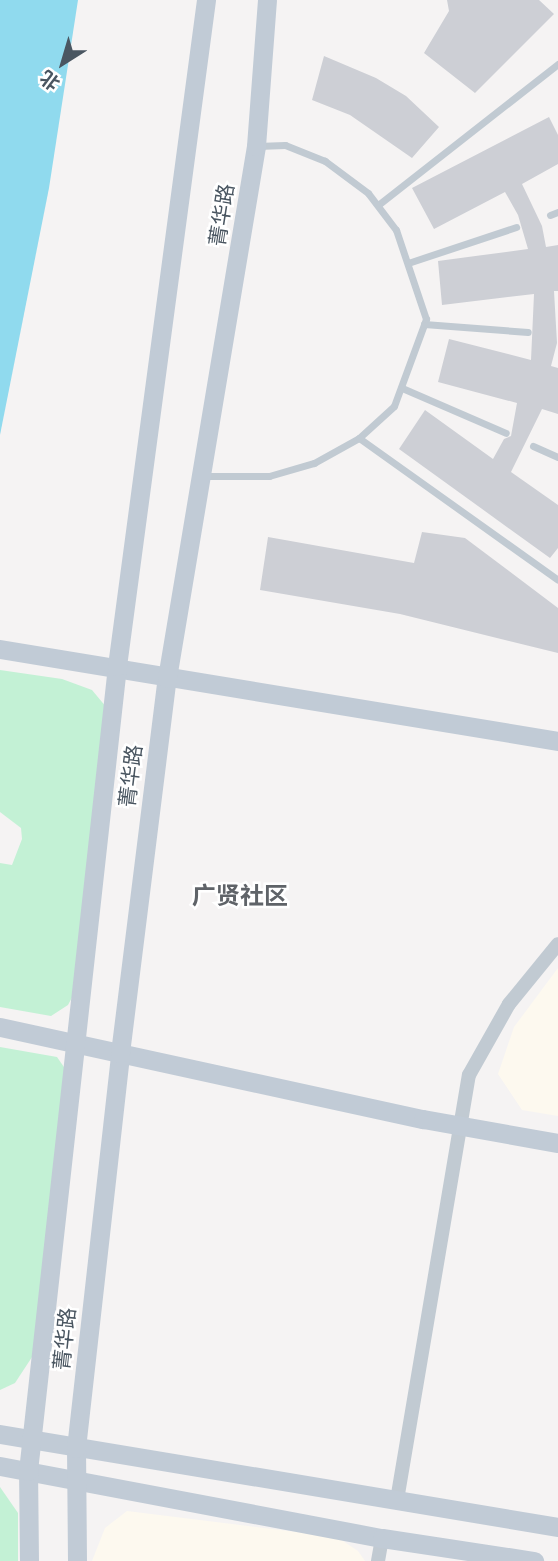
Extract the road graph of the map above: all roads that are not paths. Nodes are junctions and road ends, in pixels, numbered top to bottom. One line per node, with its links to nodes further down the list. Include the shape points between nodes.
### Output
1 (206, 0): 18 (street)
2 (267, 0): 4 (street, 菁华路)
3 (558, 64): 5 (lane)
4 (256, 146): 5 (lane, via 285,145 325,161); 15 (street, 菁华路)
5 (378, 205): 7 (lane, via 396,230)
6 (516, 227): 7 (lane)
7 (408, 263): 8 (lane)
8 (424, 324): 9 (lane); 10 (lane)
9 (527, 332)
10 (402, 388): 11 (lane); 12 (lane, via 394,406)
11 (506, 433)
12 (359, 438): 15 (lane, via 314,463 269,476); 16 (lane)
13 (533, 446): 14 (lane)
14 (558, 457)
15 (203, 476): 19 (street, 菁华路)
16 (558, 580)
17 (0, 649): 18 (street)
18 (117, 666): 19 (street); 23 (street)
19 (167, 678): 20 (street); 24 (street, 菁华路)
20 (558, 741)
21 (558, 944): 25 (street, via 486,1040 469,1075)
22 (0, 1027): 23 (street)
23 (76, 1043): 24 (street); 28 (street)
24 (120, 1053): 25 (street); 29 (street, 菁华路)
25 (458, 1125): 26 (street); 33 (street)
26 (558, 1143)
27 (0, 1434): 28 (street)
28 (35, 1441): 29 (street); 31 (street)
29 (76, 1447): 32 (street, 菁华路); 33 (street)
30 (0, 1466): 31 (street)
31 (28, 1471): 32 (street); 36 (street)
32 (79, 1479): 35 (street); 37 (street, 菁华路)
33 (397, 1500): 34 (street)
34 (558, 1527)
35 (382, 1538): 38 (street); 39 (street)
36 (29, 1561)
37 (77, 1561)
38 (378, 1561)
39 (534, 1561)

